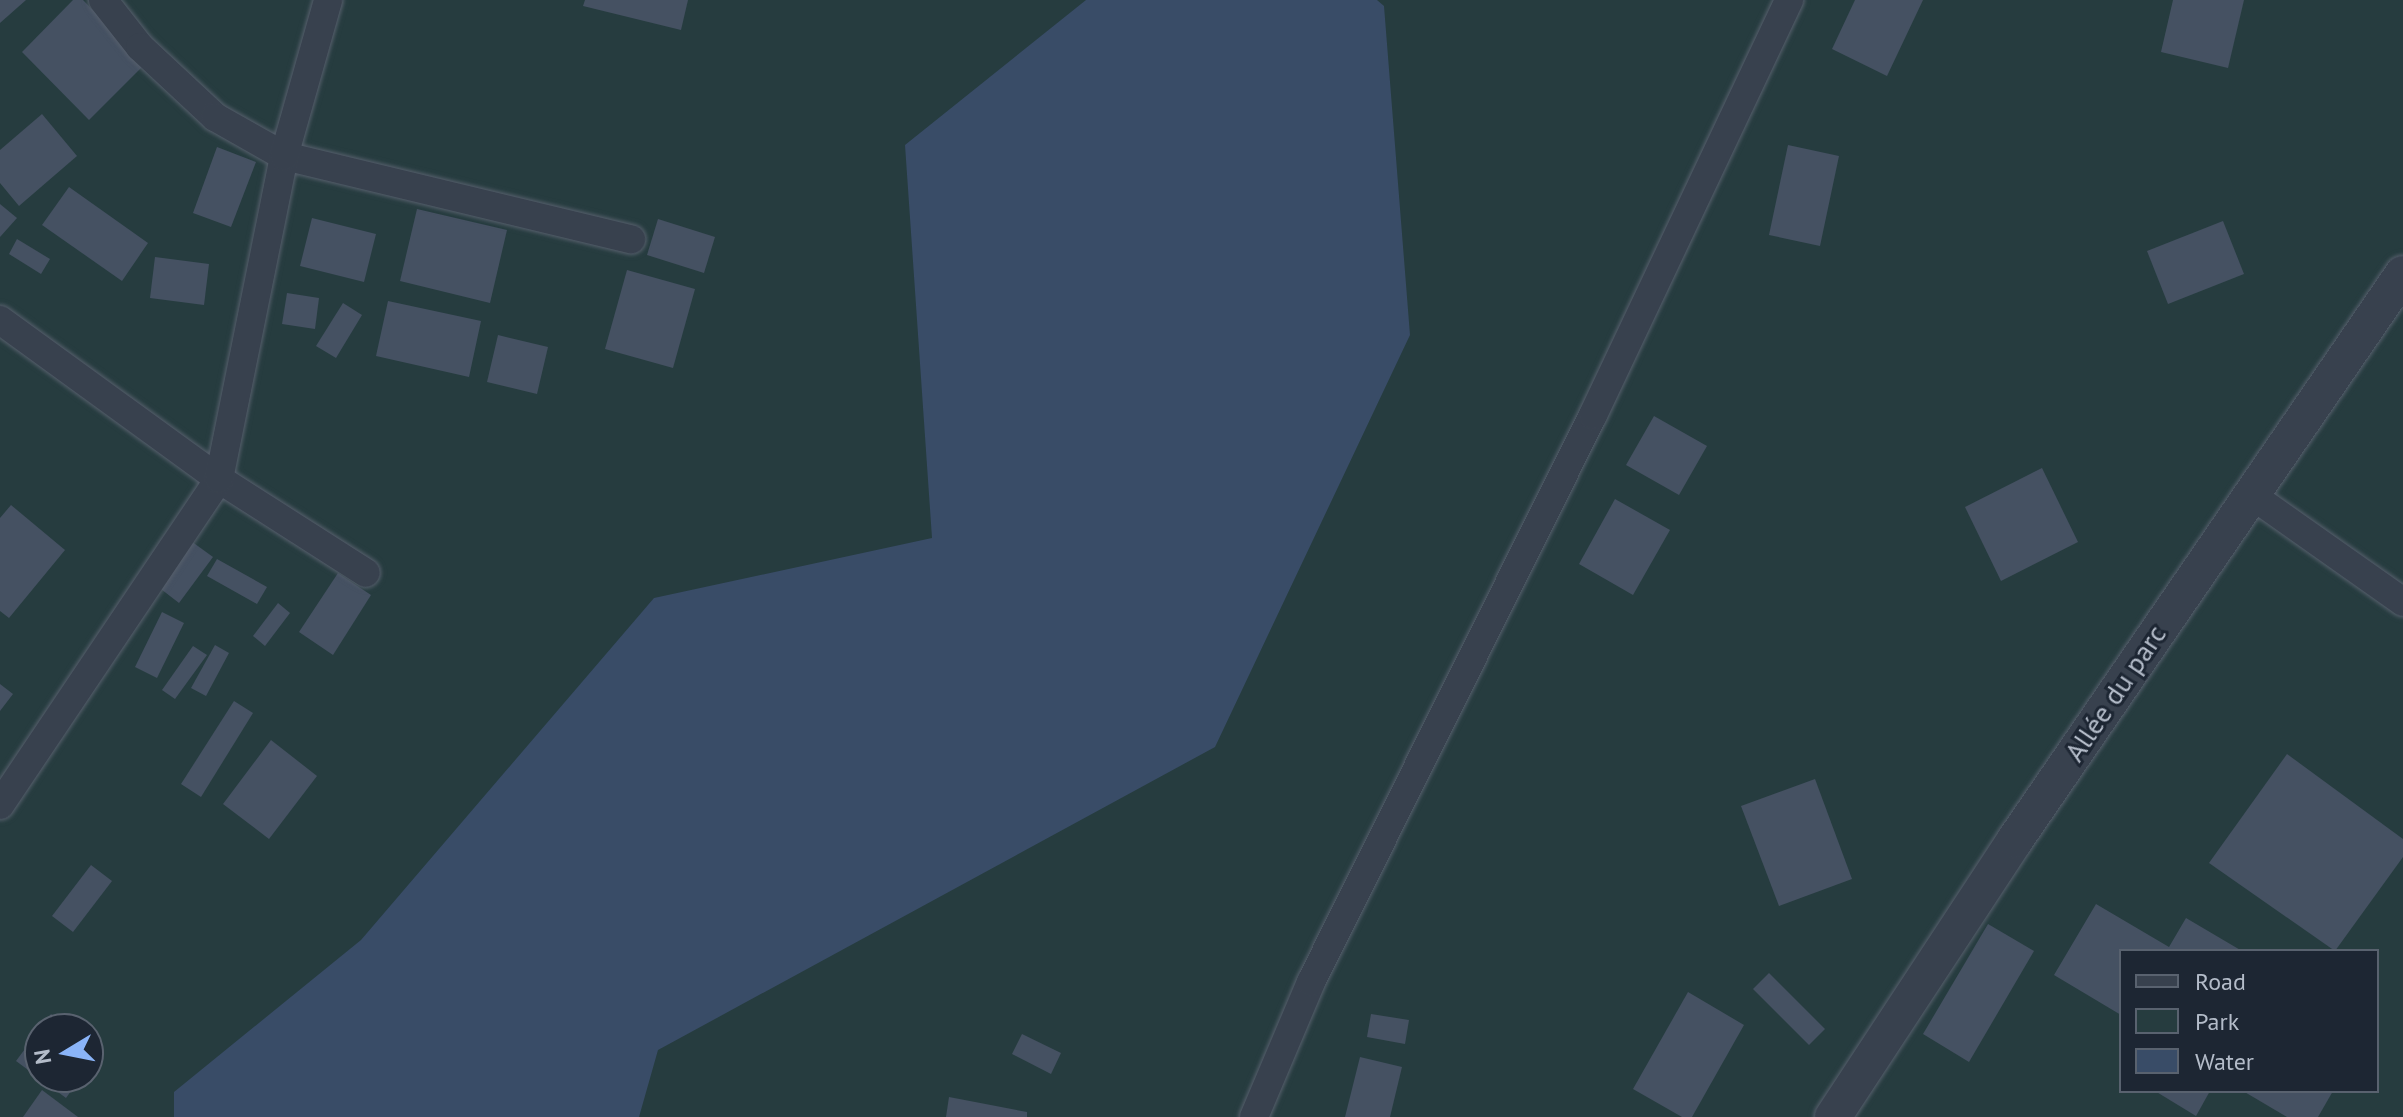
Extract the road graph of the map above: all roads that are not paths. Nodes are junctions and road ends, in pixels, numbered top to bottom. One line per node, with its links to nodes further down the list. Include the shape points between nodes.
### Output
1 (103, 0): 4 (street, via 140,47 215,117)
2 (328, 0): 4 (street)
3 (1789, 0): 13 (street, via 1593,415 1311,982)
4 (284, 156): 5 (street); 8 (street)
5 (631, 239)
6 (2403, 274): 9 (street, Allée du parc)
7 (0, 320): 8 (street)
8 (219, 479): 10 (street); 12 (street)
9 (2250, 494): 11 (street); 14 (street, Allée du parc)
10 (366, 573)
11 (2403, 602)
12 (0, 805)
13 (1254, 1117)
14 (1833, 1117)

